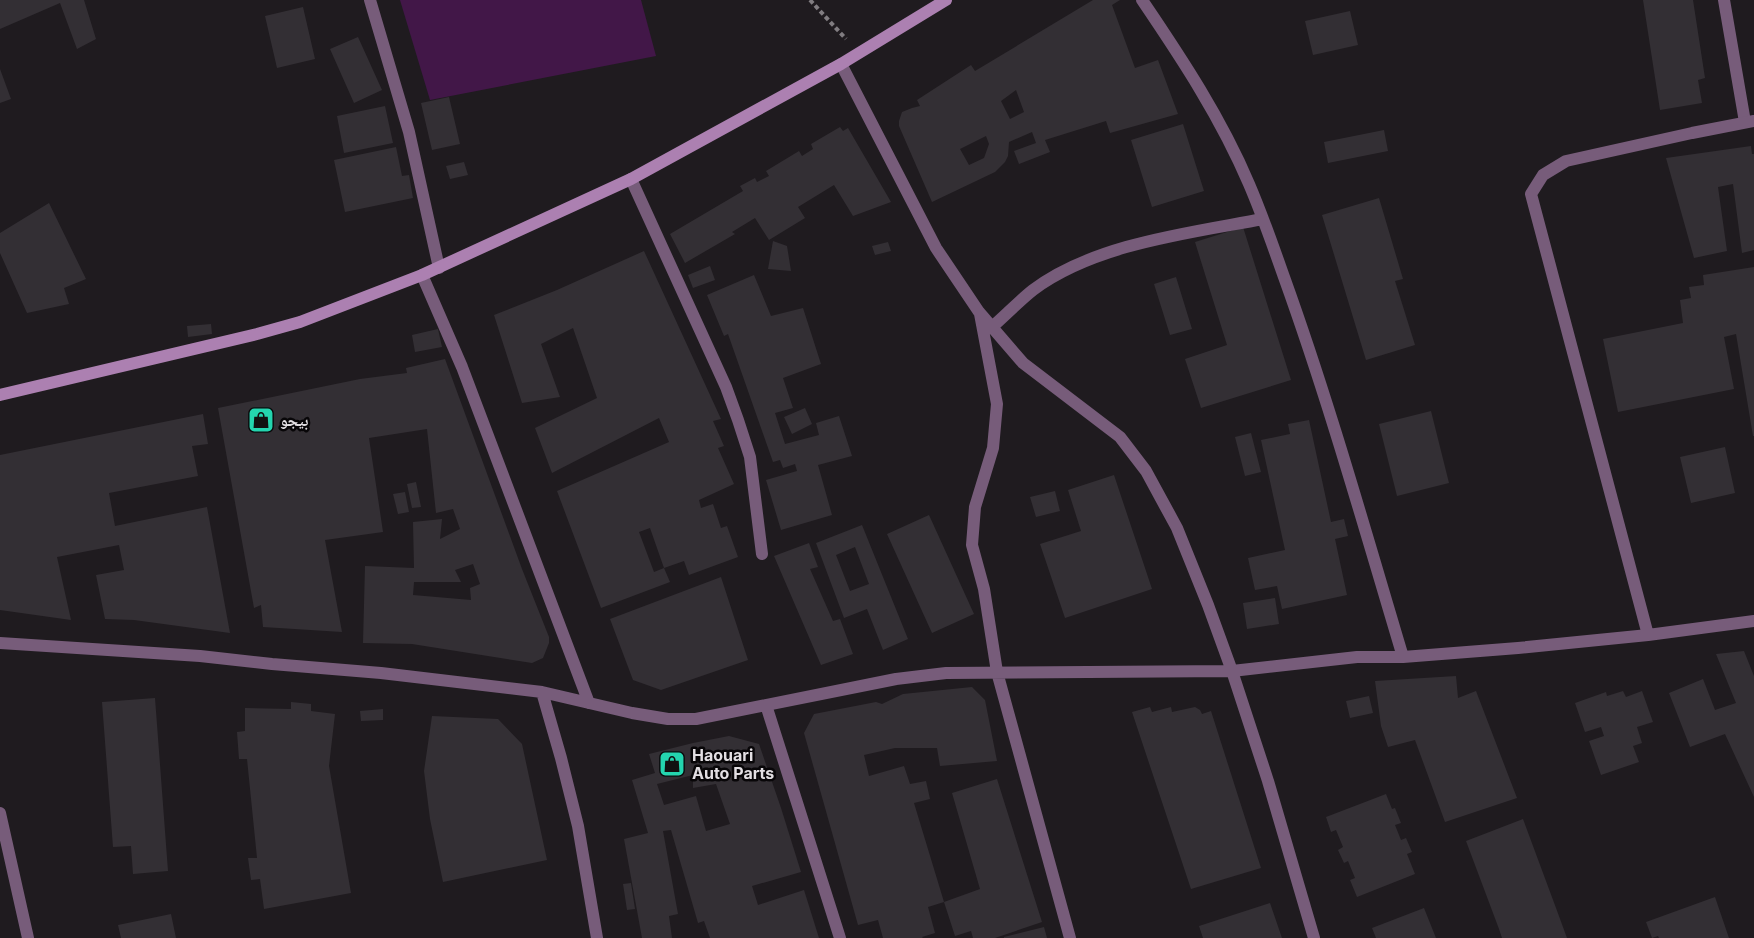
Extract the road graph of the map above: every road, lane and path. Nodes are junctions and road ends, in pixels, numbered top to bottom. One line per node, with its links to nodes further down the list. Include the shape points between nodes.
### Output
1 (370, 0): 11 (street, via 409,132)
2 (810, 0): 6 (path)
3 (946, 0): 6 (main road)
4 (1142, 0): 10 (street, via 1213,110)
5 (1724, 0): 8 (street)
6 (858, 53): 7 (main road)
7 (841, 64): 9 (main road); 13 (street, via 936,248)
8 (1749, 121): 18 (street, via 1566,161 1543,175 1531,194)
9 (631, 178): 11 (main road); 16 (street, via 738,420 750,457)
10 (1263, 219): 14 (street, via 1118,250 1071,268 1034,290); 20 (street, via 1302,327)
11 (439, 268): 12 (main road)
12 (422, 275): 15 (main road, via 300,322); 24 (street, via 462,367)
13 (979, 312): 14 (street); 22 (street, via 997,405 993,448 975,507 972,545 984,589)
14 (992, 327): 21 (street, via 1023,363 1120,437 1146,471 1177,528)
15 (0, 395)
16 (762, 554)
17 (1754, 621): 18 (street)
18 (1648, 635): 20 (street)
19 (0, 642): 23 (street, via 381,673)
20 (1403, 657): 21 (street, via 1357,657)
21 (1232, 670): 22 (street); 31 (street)
22 (997, 672): 25 (street, via 896,679); 30 (street)
23 (542, 692): 24 (street); 28 (street, via 578,826)
24 (589, 703): 25 (street, via 668,719 696,719)
25 (766, 705): 29 (street)
26 (0, 813): 27 (street)
27 (28, 938)
28 (597, 938)
29 (840, 938)
30 (1070, 938)
31 (1314, 938)

